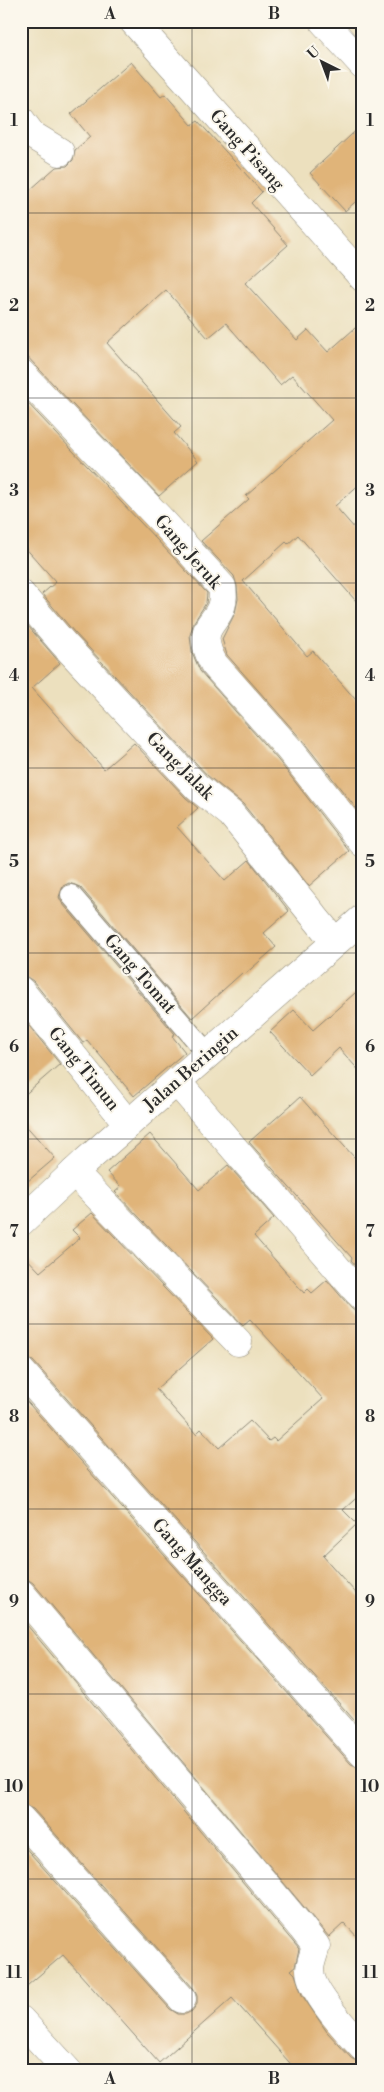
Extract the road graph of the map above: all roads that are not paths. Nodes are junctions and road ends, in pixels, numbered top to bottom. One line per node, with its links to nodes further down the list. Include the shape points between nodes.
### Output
1 (133, 21): 6 (street, Gang Pisang)
2 (323, 21): 3 (street)
3 (363, 64)
4 (21, 120): 5 (street, via 32,134)
5 (60, 152)
6 (363, 278)
7 (21, 373): 9 (street, Gang Jeruk, via 222,588 222,606 205,636 207,651 214,664 290,750)
8 (21, 594): 12 (street, Gang Jalak, via 197,787 231,814)
9 (363, 843)
10 (71, 895): 14 (lane, Gang Tomat)
11 (363, 918): 12 (street, Jalan Beringin)
12 (335, 942): 14 (street, Jalan Beringin)
13 (21, 991): 16 (street, Gang Timun)
14 (208, 1054): 15 (street, Jalan Beringin)
15 (177, 1082): 16 (street, Jalan Beringin); 19 (street)
16 (128, 1124): 17 (street, Jalan Beringin)
17 (74, 1172): 18 (street, Jalan Beringin); 20 (street)
18 (21, 1222)
19 (363, 1298)
20 (238, 1342)
21 (21, 1371): 23 (street, Gang Mangga)
22 (21, 1593): 27 (street, via 316,1946 310,1969 313,1983 339,2022)
23 (363, 1754)
24 (21, 1819): 25 (street)
25 (182, 1999)
26 (21, 2020): 28 (street)
27 (363, 2048)
28 (68, 2071)

